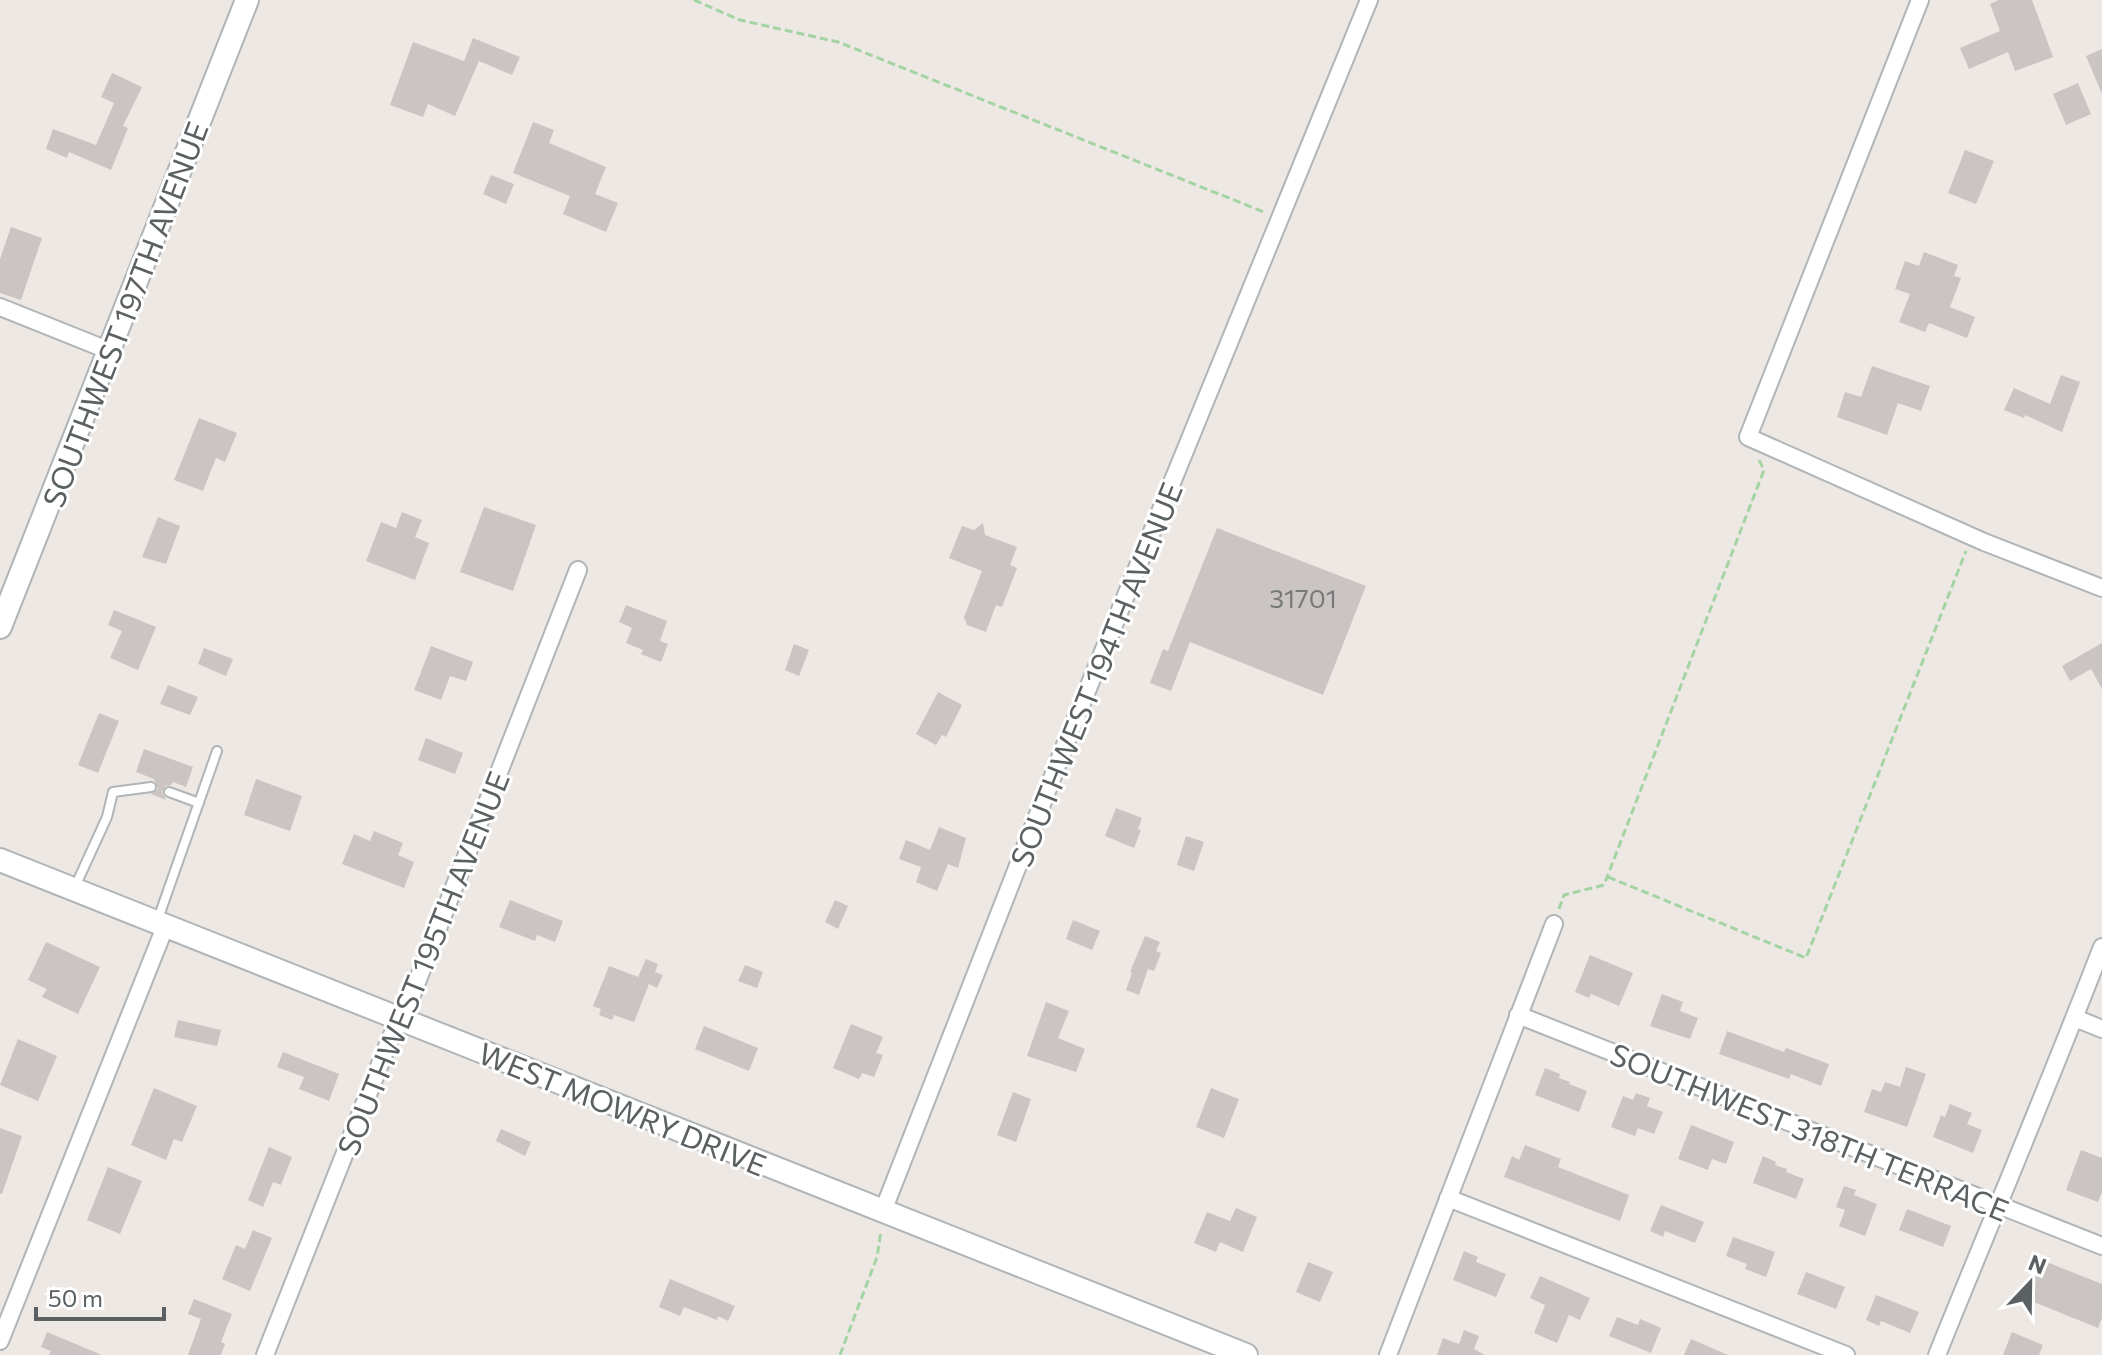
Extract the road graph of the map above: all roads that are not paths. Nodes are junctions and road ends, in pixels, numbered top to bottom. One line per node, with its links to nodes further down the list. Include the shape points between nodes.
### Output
1 (247, 0): 5 (street, SOUTHWEST 197TH AVENUE)
2 (1369, 0): 24 (street, SOUTHWEST 194TH AVENUE, via 1069,735)
3 (1920, 0): 7 (street, via 1748,437)
4 (0, 307): 5 (street)
5 (110, 351): 8 (street, SOUTHWEST 197TH AVENUE)
6 (578, 570): 20 (street, SOUTHWEST 195TH AVENUE)
7 (2102, 588)
8 (0, 627)
9 (217, 751): 12 (lane)
10 (151, 787): 14 (lane, via 113,792)
11 (169, 792): 12 (lane)
12 (199, 803): 16 (lane)
13 (0, 860): 14 (street, WEST MOWRY DRIVE)
14 (74, 889): 16 (street, WEST MOWRY DRIVE)
15 (1554, 924): 18 (street)
16 (161, 925): 20 (street, WEST MOWRY DRIVE); 26 (street)
17 (2102, 947): 19 (street)
18 (1518, 1015): 22 (street); 23 (street, SOUTHWEST 318TH TERRACE)
19 (2075, 1018): 21 (street); 23 (street)
20 (400, 1019): 24 (street, WEST MOWRY DRIVE); 27 (street, SOUTHWEST 195TH AVENUE)
21 (2102, 1029)
22 (1448, 1198): 29 (street); 30 (street)
23 (1997, 1205): 25 (street, SOUTHWEST 318TH TERRACE); 31 (street)
24 (883, 1211): 28 (street, WEST MOWRY DRIVE)
25 (2102, 1246)
26 (0, 1341)
27 (265, 1355)
28 (1246, 1355)
29 (1388, 1355)
30 (1846, 1355)
31 (1937, 1355)

